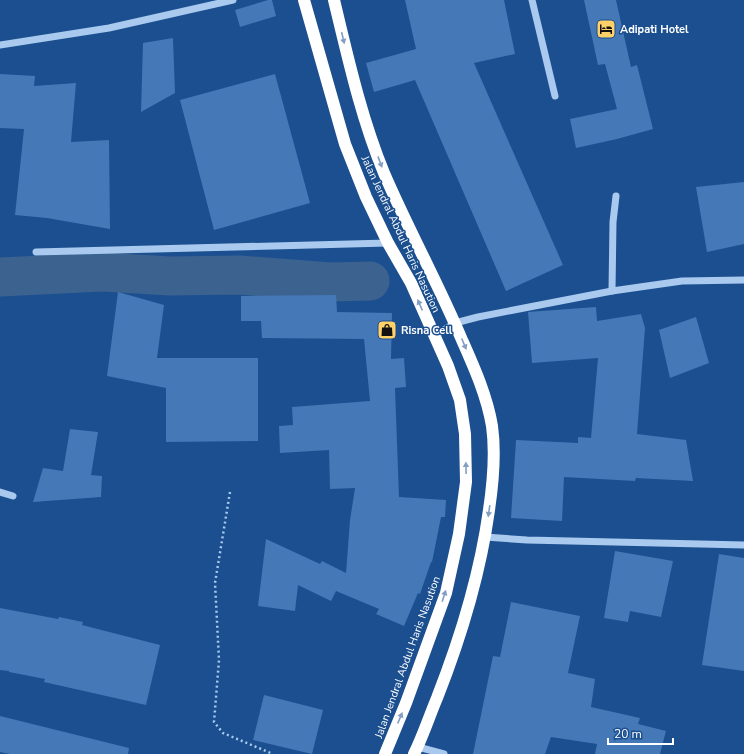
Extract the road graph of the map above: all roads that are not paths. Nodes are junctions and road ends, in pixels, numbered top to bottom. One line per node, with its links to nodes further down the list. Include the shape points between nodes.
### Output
1 (233, 0): 5 (street, via 110,28)
2 (304, 0): 8 (highway, Jalan Jendral Abdul Haris Nasution, via 345,144 366,197)
3 (334, 0): 12 (highway, Jalan Jendral Abdul Haris Nasution, one-way to 12, via 353,79 384,172)
4 (532, 0): 6 (street)
5 (0, 45)
6 (555, 96)
7 (616, 196): 11 (street)
8 (388, 242): 9 (street); 13 (highway, Jalan Jendral Abdul Haris Nasution, one-way to 8, via 411,283)
9 (36, 252)
10 (744, 280): 11 (street, via 682,281)
11 (612, 291): 12 (street)
12 (455, 323): 13 (street); 16 (highway, Jalan Jendral Abdul Haris Nasution, one-way to 16, via 471,361 492,427 494,474)
13 (434, 336): 19 (highway, Jalan Jendral Abdul Haris Nasution, one-way to 13, via 446,593 460,534 466,482 465,434 460,400)
14 (0, 492): 15 (street)
15 (13, 496)
16 (485, 537): 17 (street); 18 (highway, Jalan Jendral Abdul Haris Nasution, via 473,591 455,651)
17 (744, 545)
18 (416, 750): 20 (street)
19 (385, 754)
20 (444, 754)

